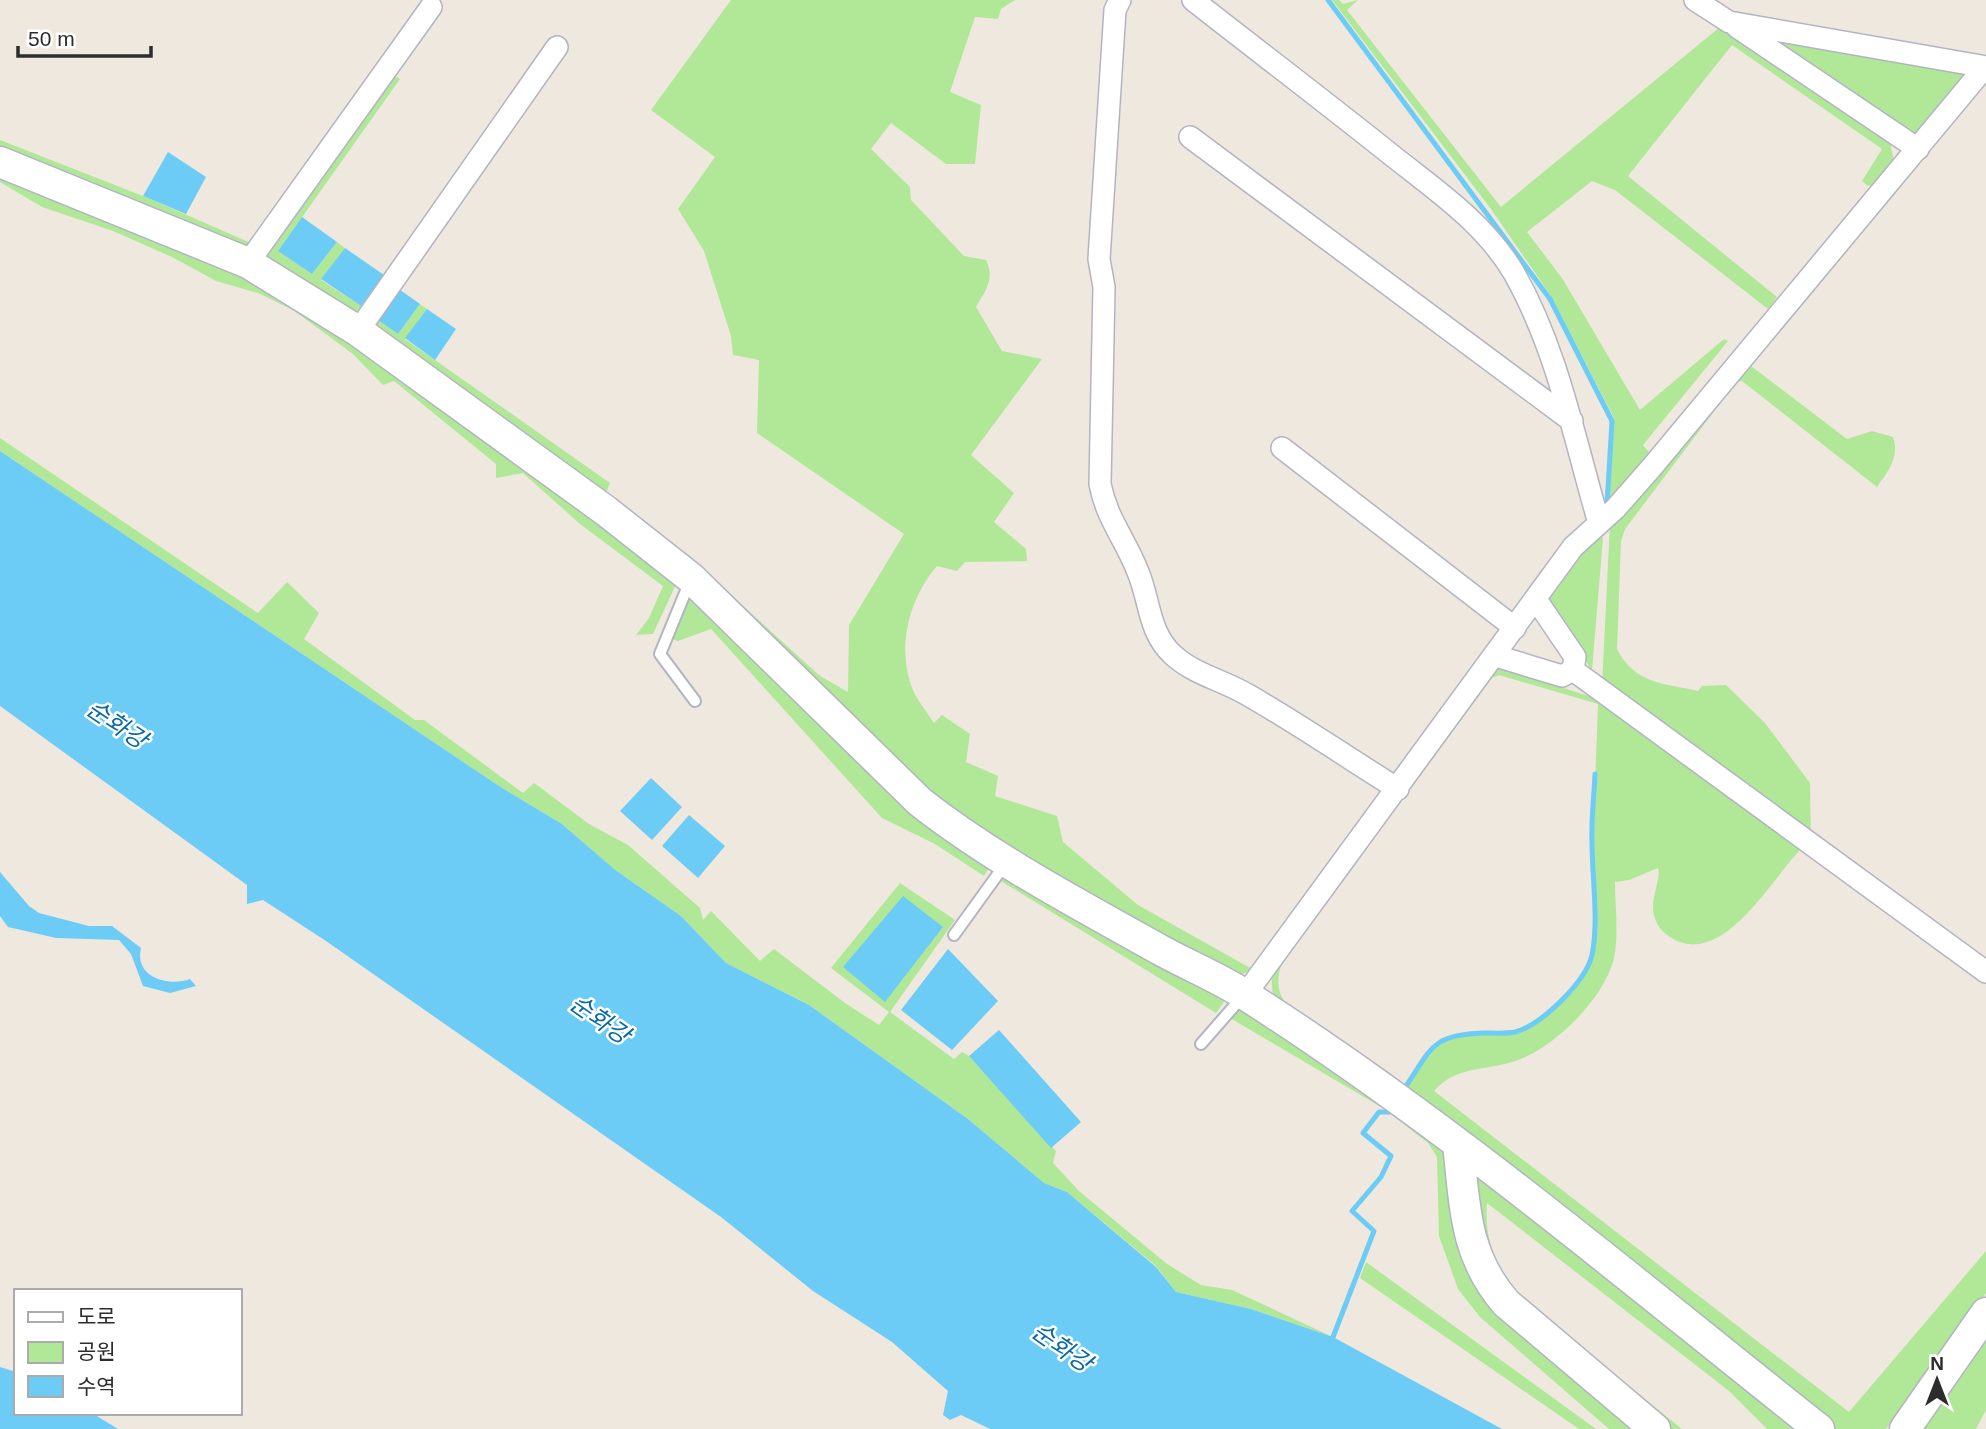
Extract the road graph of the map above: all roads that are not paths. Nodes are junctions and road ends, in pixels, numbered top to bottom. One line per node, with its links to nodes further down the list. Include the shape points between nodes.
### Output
1 (1120, 0): 22 (street, via 1115,10 1099,259 1104,286 1100,484 1105,510 1140,575 1157,636 1172,654 1204,677 1240,690 1291,720)
2 (1193, 0): 13 (street, via 1441,195 1493,242 1540,324)
3 (1695, 0): 5 (street)
4 (431, 7): 11 (street)
5 (1725, 12): 7 (street); 9 (street)
6 (557, 47): 12 (street)
7 (1986, 67): 9 (street)
8 (1190, 137): 13 (street)
9 (1918, 149): 15 (street, via 1652,467)
10 (0, 162): 11 (street)
11 (248, 263): 12 (street)
12 (358, 331): 16 (street)
13 (1572, 421): 15 (street)
14 (1282, 448): 18 (street)
15 (1599, 523): 17 (street, via 1573,547)
16 (691, 578): 21 (lane, via 660,654); 23 (street, via 920,802)
17 (1536, 601): 18 (street); 20 (street, via 1575,657)
18 (1515, 628): 19 (street)
19 (1496, 656): 20 (street, via 1562,676); 22 (street)
20 (1573, 670): 25 (street)
21 (695, 701)
22 (1398, 789): 26 (street)
23 (1008, 861): 24 (lane); 26 (street)
24 (954, 935)
25 (1986, 972)
26 (1245, 995): 27 (lane); 28 (street)
27 (1201, 1044)
28 (1458, 1144): 30 (street, via 1473,1250 1490,1285); 31 (street)
29 (1986, 1313): 32 (street)
30 (1655, 1429)
31 (1819, 1429)
32 (1905, 1429)

